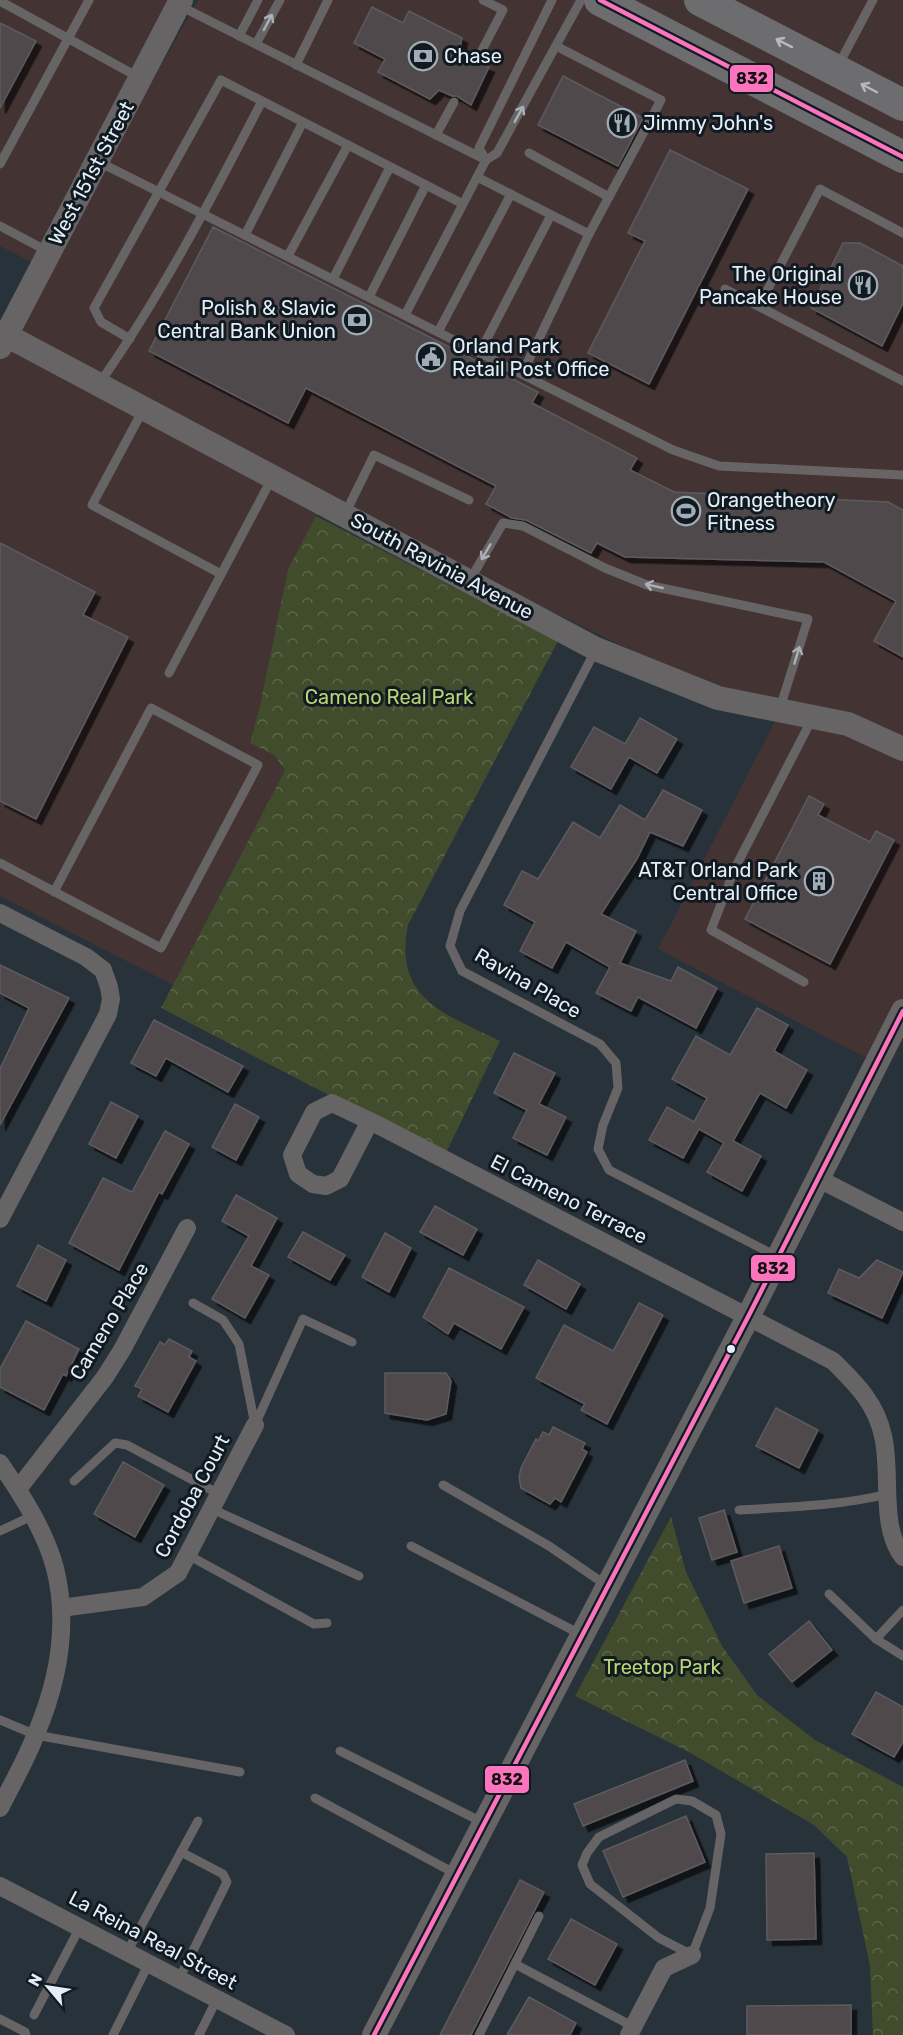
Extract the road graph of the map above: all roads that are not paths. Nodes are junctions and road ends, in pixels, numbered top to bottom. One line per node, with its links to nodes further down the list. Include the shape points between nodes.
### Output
1 (89, 0): 14 (lane)
2 (258, 0): 13 (lane)
3 (280, 0): 15 (lane, one-way to 3)
4 (328, 0): 18 (lane)
5 (483, 0): 17 (lane, via 503,10)
6 (552, 0): 29 (lane, via 479,148)
7 (581, 0): 16 (lane)
8 (600, 0): 28 (highway)
9 (700, 0): 19 (highway, one-way to 9)
10 (873, 0): 19 (lane)
11 (0, 1): 14 (lane)
12 (180, 3): 13 (lane); 20 (street, West 151st Street)
13 (239, 36): 15 (lane)
14 (68, 39): 20 (lane); 31 (lane)
15 (256, 44): 18 (lane)
16 (556, 46): 29 (lane, one-way to 16, via 497,153); 37 (lane, via 660,100)
17 (479, 56)
18 (296, 65): 25 (lane)
19 (836, 70): 23 (highway, one-way to 19)
20 (140, 79): 30 (street, West 151st Street)
21 (262, 101): 24 (lane); 35 (lane, via 220,80); 39 (lane)
22 (454, 102): 25 (lane)
23 (903, 105)
24 (303, 122): 26 (lane); 44 (lane)
25 (436, 135): 29 (lane)
26 (348, 145): 32 (lane); 46 (lane)
27 (529, 153): 37 (lane)
28 (903, 157)
29 (486, 160): 33 (lane)
30 (97, 161): 35 (lane); 45 (street, West 151st Street)
31 (0, 164)
32 (390, 167): 34 (lane); 47 (lane)
33 (477, 177): 36 (lane); 38 (lane)
34 (426, 185): 38 (lane); 49 (lane)
35 (160, 192): 39 (lane); 54 (lane, via 94,308 101,322)
36 (511, 194): 40 (lane); 52 (lane)
37 (609, 197): 43 (lane)
38 (463, 204): 51 (lane)
39 (204, 214): 44 (lane); 54 (lane)
40 (551, 215): 43 (lane); 55 (lane)
41 (0, 226): 45 (lane)
42 (903, 233): 50 (lane, via 820,189)
43 (589, 234): 56 (lane)
44 (245, 235): 46 (lane)
45 (50, 252): 53 (street, West 151st Street)
46 (288, 256): 47 (lane)
47 (333, 279): 49 (lane)
48 (725, 289): 50 (lane)
49 (369, 297): 51 (lane)
50 (759, 306): 57 (lane)
51 (405, 315): 52 (lane)
52 (438, 332): 55 (lane)
53 (2, 338): 58 (street, South Ravinia Avenue)
54 (130, 339): 58 (lane)
55 (480, 352): 56 (lane)
56 (522, 374): 60 (lane, via 673,450 719,466)
57 (903, 381)
58 (99, 384): 59 (street, South Ravinia Avenue)
59 (144, 408): 61 (street, South Ravinia Avenue); 64 (lane, via 92,505)
60 (903, 475)
61 (273, 476): 63 (street, South Ravinia Avenue); 64 (lane)
62 (469, 500): 63 (lane, via 374,454)
63 (345, 514): 65 (street, South Ravinia Avenue)
64 (221, 574): 67 (lane)
65 (469, 581): 66 (street, South Ravinia Avenue); 68 (lane, one-way to 65, via 808,619 647,585 522,526 503,523)
66 (596, 649): 68 (street, South Ravinia Avenue, via 718,698); 81 (lane, Ravina Place, via 460,911 450,946 462,971 600,1044 616,1063 618,1088 598,1149 609,1170)
67 (169, 673)
68 (779, 710): 69 (street, South Ravinia Avenue)
69 (813, 717): 70 (street, South Ravinia Avenue, via 848,724); 74 (lane, via 735,868 711,930)
70 (903, 749)
71 (0, 863): 72 (lane)
72 (54, 892): 72 (lane, via 161,948 258,765 151,708)
73 (0, 913): 78 (street, via 86,957 103,970 111,999 108,1014)
74 (804, 982)
75 (903, 1011): 77 (street)
76 (370, 1121): 76 (street, El Cameno Terrace, via 340,1179 327,1186 313,1184 298,1174 292,1155 314,1112 332,1104); 83 (street, El Cameno Terrace)
77 (817, 1178): 79 (street); 81 (street)
78 (0, 1219)
79 (903, 1222)
80 (188, 1228): 89 (street, Cameno Place, via 105,1377)
81 (778, 1257): 83 (street)
82 (193, 1303): 85 (lane, via 223,1320 239,1344)
83 (748, 1317): 90 (street, El Cameno Terrace, via 833,1361 862,1389 883,1437); 99 (street)
84 (352, 1342): 85 (lane, via 303,1319)
85 (255, 1425): 91 (street, Cordoba Court)
86 (0, 1463): 89 (street)
87 (74, 1481): 91 (lane, via 114,1443 127,1445)
88 (442, 1485): 99 (lane, via 549,1546)
89 (18, 1489): 93 (street)
90 (888, 1494): 92 (lane, via 858,1501); 97 (street, El Cameno Terrace, via 890,1526)
91 (215, 1501): 96 (street, Cordoba Court); 98 (lane)
92 (739, 1510)
93 (32, 1516): 94 (lane); 101 (street, via 54,1568)
94 (0, 1531)
95 (411, 1546): 104 (lane)
96 (188, 1555): 101 (street, Cordoba Court, via 178,1573 142,1597); 103 (lane, via 314,1624)
97 (903, 1557)
98 (359, 1576)
99 (608, 1586): 104 (street)
100 (829, 1594): 105 (lane)
101 (61, 1608): 108 (street, via 58,1664)
102 (903, 1610): 105 (lane)
103 (327, 1623)
104 (582, 1635): 114 (street)
105 (876, 1639): 106 (lane)
106 (903, 1656)
107 (0, 1720): 108 (lane)
108 (36, 1735): 110 (lane); 112 (street)
109 (340, 1751): 114 (lane)
110 (240, 1772)
111 (315, 1798): 116 (lane)
112 (0, 1809)
113 (198, 1821): 115 (lane)
114 (484, 1823): 116 (street)
115 (181, 1852): 120 (lane); 124 (lane, via 223,1874 226,1882)
116 (458, 1875): 133 (street)
117 (0, 1886): 119 (street, La Reina Real Street)
118 (539, 1916): 123 (lane)
119 (80, 1928): 120 (street, La Reina Real Street); 126 (lane)
120 (127, 1952): 122 (street, La Reina Real Street)
121 (692, 1955): 121 (lane, via 658,1938 590,1884 582,1866 586,1853 599,1837 676,1799 692,1801 716,1815 721,1834 710,1908); 128 (street, via 664,1968)
122 (149, 1964): 124 (street, La Reina Real Street); 130 (lane)
123 (515, 1964): 128 (lane); 134 (lane)
124 (179, 1979): 125 (street, La Reina Real Street)
125 (217, 1999): 131 (lane); 132 (street, La Reina Real Street)
126 (34, 2015)
127 (0, 2019): 129 (lane)
128 (632, 2031)
129 (26, 2035)
130 (113, 2035)
131 (199, 2035)
132 (286, 2035)
133 (374, 2035)
134 (479, 2035)

